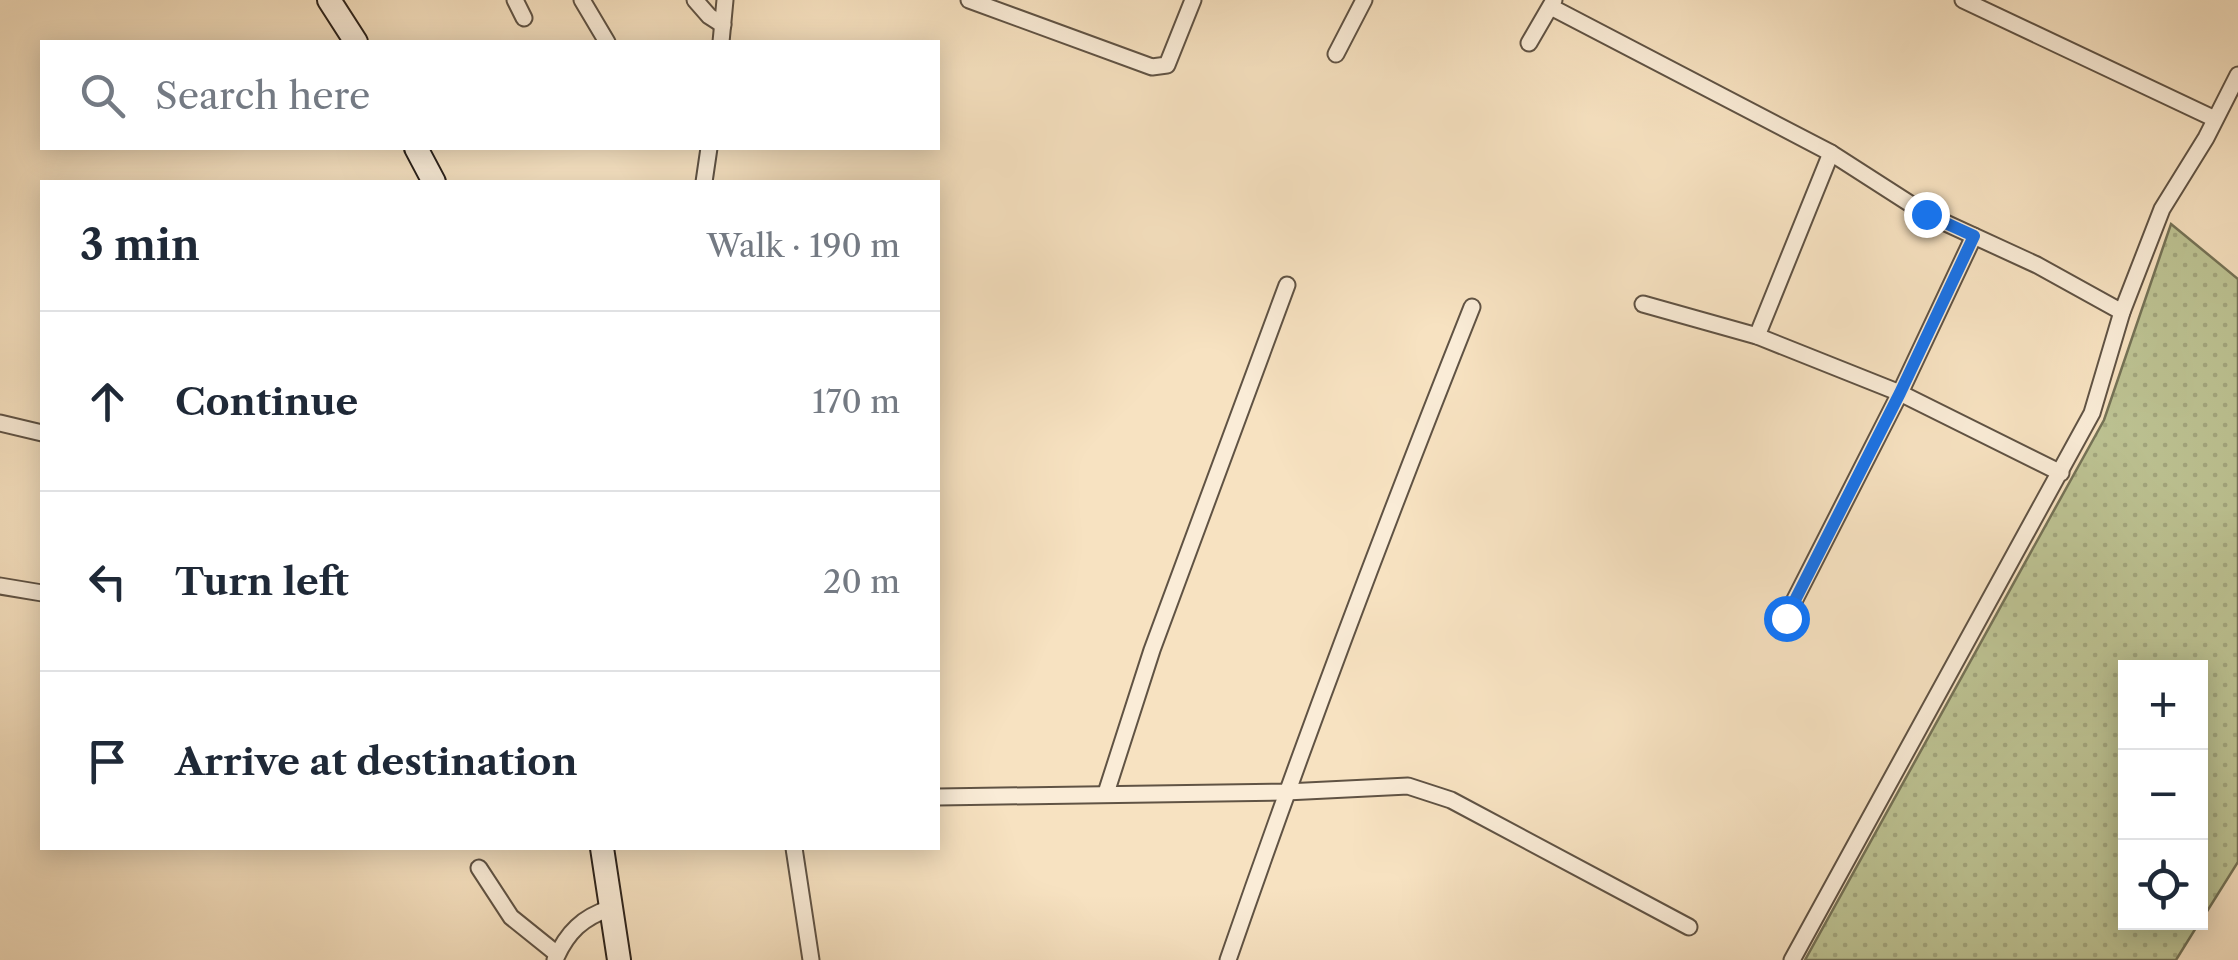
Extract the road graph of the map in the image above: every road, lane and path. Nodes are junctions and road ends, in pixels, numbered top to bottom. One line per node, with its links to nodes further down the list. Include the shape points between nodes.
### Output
1 (329, 0): 14 (street)
2 (516, 0): 12 (street)
3 (582, 0): 15 (street)
4 (695, 0): 13 (street)
5 (725, 0): 13 (street)
6 (969, 0): 11 (street)
7 (1193, 0): 11 (street, via 1167,65 1152,67)
8 (1364, 0): 18 (street)
9 (1963, 0): 20 (street)
10 (1552, 4): 17 (street); 23 (street)
11 (1010, 7)
12 (524, 18)
13 (723, 24): 16 (street)
14 (355, 40)
15 (605, 40)
16 (721, 40)
17 (1529, 43)
18 (1336, 54)
19 (2238, 75): 20 (street)
20 (2216, 119): 30 (street, via 2162,209)
21 (417, 150): 24 (street)
22 (708, 150): 25 (street)
23 (1831, 153): 26 (street, via 1926,214); 31 (street)
24 (433, 180)
25 (704, 180)
26 (1974, 236): 30 (street); 32 (street)
27 (1287, 285): 40 (street)
28 (1643, 304): 31 (street)
29 (1472, 307): 39 (street)
30 (2122, 312): 35 (street, via 2092,413)
31 (1757, 336): 32 (street)
32 (1900, 393): 35 (street); 38 (street)
33 (0, 423): 34 (street)
34 (40, 432)
35 (2061, 472): 51 (street)
36 (0, 586): 37 (street)
37 (40, 593)
38 (1786, 618)
39 (1286, 792): 40 (street); 46 (street, via 1408,786 1451,800); 50 (street)
40 (1106, 793): 41 (street)
41 (940, 798)
42 (602, 850): 45 (street)
43 (794, 850): 49 (street)
44 (479, 868): 47 (street, via 511,917)
45 (611, 908): 47 (street, via 577,924); 48 (street)
46 (1688, 927)
47 (556, 957)
48 (619, 960)
49 (810, 960)
50 (1228, 960)
51 (1792, 960)

